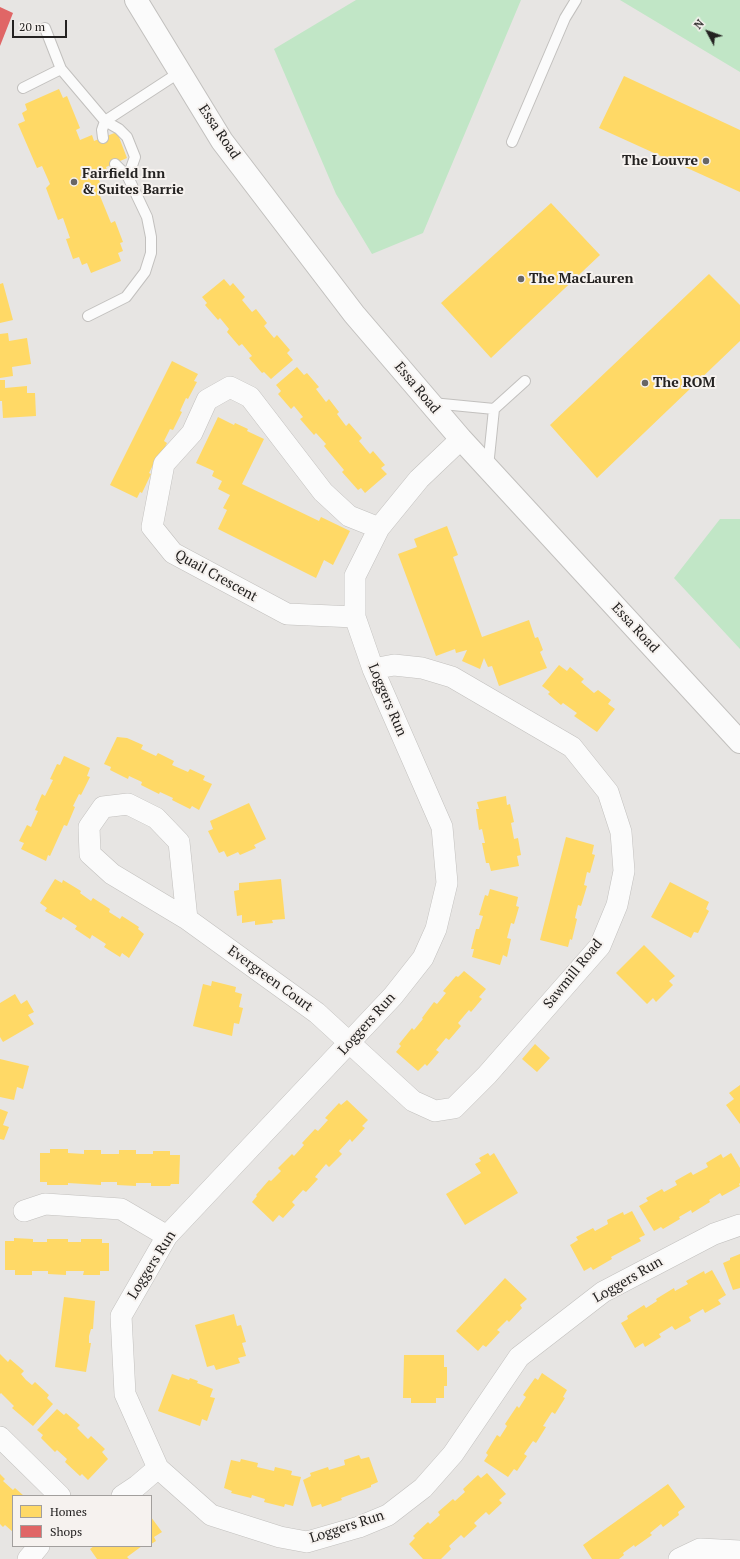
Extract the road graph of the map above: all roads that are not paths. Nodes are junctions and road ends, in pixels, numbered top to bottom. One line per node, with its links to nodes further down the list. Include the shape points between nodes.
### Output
1 (136, 0): 5 (main road, Essa Road)
2 (576, 0): 9 (lane, via 565,18)
3 (45, 28): 4 (lane)
4 (61, 69): 6 (lane); 7 (lane)
5 (180, 72): 7 (lane); 14 (main road, Essa Road, via 222,140 354,314)
6 (23, 88)
7 (105, 120): 8 (lane); 11 (lane, via 127,137 135,157)
8 (103, 138)
9 (512, 142)
10 (114, 164): 11 (lane)
11 (128, 177): 12 (lane, via 147,217 151,253 145,272 126,297)
12 (88, 316)
13 (525, 381): 15 (lane)
14 (429, 402): 15 (lane); 16 (main road, Essa Road)
15 (494, 409): 17 (lane)
16 (460, 439): 17 (main road, Essa Road); 18 (street, Loggers Run, via 419,479)
17 (488, 469): 21 (main road, Essa Road)
18 (379, 528): 19 (street, Loggers Run, via 354,576); 19 (street, Quail Crescent, via 349,516 323,492 250,397 230,387 207,400 192,433 164,464 152,527 173,553 287,614)
19 (355, 616): 20 (street, Loggers Run)
20 (373, 669): 23 (street, Loggers Run, via 442,827 447,883 436,928 423,958 394,996); 23 (street, Sawmill Road, via 394,665 422,668 452,678 572,746 608,792 621,832 624,871 617,904 600,946 487,1075 454,1108 435,1111 413,1102)
21 (740, 742)
22 (187, 919): 22 (street, Evergreen Court, via 179,842 156,818 128,804 103,807 88,827 90,854 112,874); 23 (street, Evergreen Court, via 317,1013)
23 (349, 1044): 26 (street, Loggers Run)
24 (24, 1211): 26 (street, via 45,1204 121,1209)
25 (740, 1225): 28 (street, Loggers Run, via 714,1234 603,1292 519,1357 453,1454 423,1488 388,1515 307,1542 280,1537 211,1515)
26 (167, 1236): 28 (street, Loggers Run, via 121,1316 125,1394)
27 (0, 1437): 29 (street)
28 (158, 1468): 30 (street)
29 (59, 1495)
30 (124, 1495)
31 (38, 1547): 33 (street)
32 (740, 1551): 34 (street, via 700,1549)
33 (28, 1559)
34 (679, 1559)

